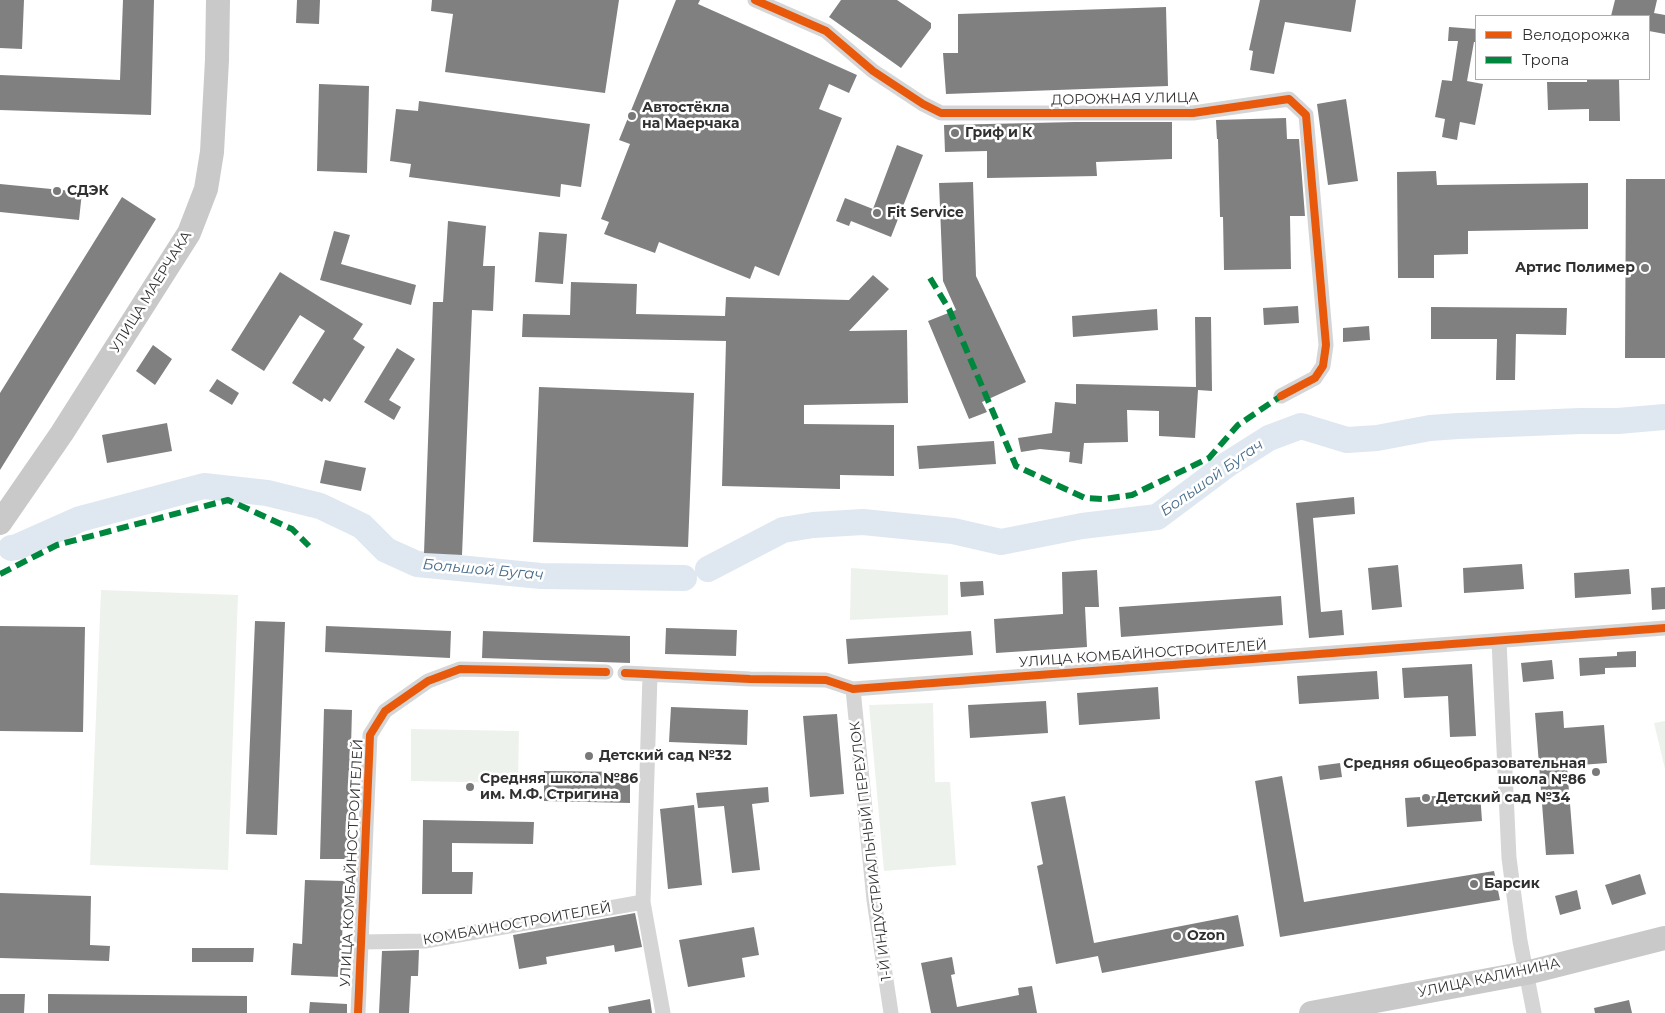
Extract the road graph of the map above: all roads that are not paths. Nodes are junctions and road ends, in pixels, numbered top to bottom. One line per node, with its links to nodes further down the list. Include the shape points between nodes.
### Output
1 (218, 0): 4 (main road, УЛИЦА МАЕРЧАКА, via 212,152 206,189 189,233 62,433)
2 (755, 0): 3 (street, ДОРОЖНАЯ УЛИЦА, via 826,31 873,71 941,113 1193,113 1289,100 1306,115 1326,346 1323,366 1315,378)
3 (1281, 396)
4 (1, 522)
5 (1665, 628): 6 (street, УЛИЦА КОМБАЙНОСТРОИТЕЛЕЙ)
6 (1499, 641): 10 (street, УЛИЦА КОМБАЙНОСТРОИТЕЛЕЙ); 14 (street, via 1509,858)
7 (606, 672): 13 (street, УЛИЦА КОМБАЙНОСТРОИТЕЛЕЙ, via 460,669 428,681 385,711 370,735)
8 (625, 673): 9 (street, УЛИЦА КОМБАЙНОСТРОИТЕЛЕЙ)
9 (650, 674): 10 (street, УЛИЦА КОМБАЙНОСТРОИТЕЛЕЙ, via 826,680); 11 (street)
10 (853, 689): 17 (street, 1-Й ИНДУСТРИАЛЬНЫЙ ПЕРЕУЛОК, via 874,900)
11 (643, 902): 13 (street, КОМБАИНОСТРОИТЕЛЕЙ, via 425,941); 16 (street)
12 (1665, 938): 14 (main road, УЛИЦА КАЛИНИНА)
13 (361, 942): 15 (street, УЛИЦА КОМБАЙНОСТРОИТЕЛЕЙ)
14 (1526, 973): 18 (main road, УЛИЦА КАЛИНИНА); 19 (street)
15 (358, 1013)
16 (664, 1013)
17 (890, 1013)
18 (1311, 1013)
19 (1534, 1013)

